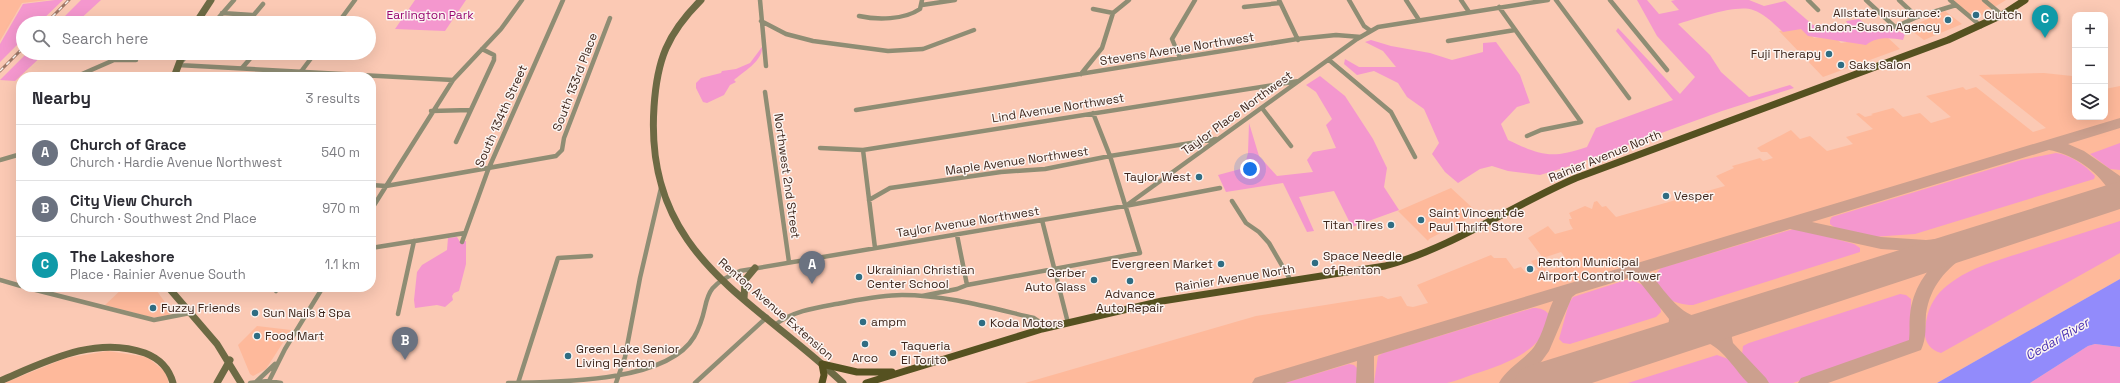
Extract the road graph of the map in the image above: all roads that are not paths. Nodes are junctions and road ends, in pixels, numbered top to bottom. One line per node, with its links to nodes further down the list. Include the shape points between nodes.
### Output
1 (210, 0): 36 (main road)
2 (234, 0): 32 (street)
3 (355, 0): 38 (street)
4 (522, 0): 51 (street)
5 (563, 0): 89 (street, South 134th Street)
6 (701, 0): 92 (main road, Renton Avenue Extension, via 674,28 657,71 653,141)
7 (760, 0): 43 (street)
8 (956, 0): 23 (street)
9 (1129, 0): 33 (street)
10 (1195, 0): 52 (street, via 1172,39)
11 (1349, 0): 47 (street, via 1364,26)
12 (1406, 0): 42 (street)
13 (1461, 0): 31 (street)
14 (1548, 0): 28 (street)
15 (1556, 0): 73 (street)
16 (1610, 0): 64 (street)
17 (1808, 0): 30 (street)
18 (1866, 0): 40 (street, via 1895,27)
19 (1899, 0): 40 (street)
20 (1950, 0): 26 (street)
21 (1984, 0): 35 (street)
22 (2025, 0): 35 (main road, Rainier Avenue North)
23 (922, 2): 39 (street, via 918,12 912,14 872,19)
24 (1279, 2): 27 (street); 49 (street)
25 (264, 4): 34 (street)
26 (1956, 5): 40 (street); 44 (street)
27 (1244, 7)
28 (1499, 7): 31 (street); 46 (street)
29 (1093, 9): 33 (street)
30 (1818, 10)
31 (1469, 12): 42 (street)
32 (222, 13): 34 (street); 37 (street)
33 (1113, 13): 68 (street, via 1102,48)
34 (252, 15)
35 (2002, 15): 44 (main road, Rainier Avenue North)
36 (200, 16)
37 (220, 16)
38 (343, 16)
39 (859, 16)
40 (1917, 17)
41 (610, 18): 89 (street, South 133rd Place, via 559,154 553,158)
42 (1419, 20): 47 (street, via 1384,25)
43 (761, 21): 45 (street, via 801,38 900,51 925,48); 62 (street)
44 (1981, 26): 111 (main road, Rainier Avenue North, via 1574,179 1462,237 1412,258 1384,266)
45 (974, 30)
46 (1515, 30): 50 (street); 79 (street, via 1581,122 1541,130)
47 (1371, 31): 48 (street)
48 (1361, 37): 49 (street, Stevens Avenue Northwest, via 1348,33); 60 (street, Taylor Place Northwest)
49 (1298, 40): 52 (street, Stevens Avenue Northwest)
50 (1448, 41)
51 (482, 50): 70 (street); 75 (street, via 494,55 494,60)
52 (1180, 58): 68 (street, Stevens Avenue Northwest)
53 (114, 60): 55 (street)
54 (114, 60): 65 (street)
55 (136, 60)
56 (180, 60): 61 (main road)
57 (183, 60): 61 (street)
58 (249, 60): 63 (street)
59 (310, 60): 67 (street)
60 (1329, 60): 71 (street, Taylor Place Northwest); 87 (street, via 1391,112)
61 (178, 65): 63 (street); 66 (main road)
62 (766, 66)
63 (242, 68): 67 (street)
64 (1667, 70)
65 (88, 72)
66 (176, 72)
67 (301, 72)
68 (1081, 74): 76 (street, Stevens Avenue Northwest)
69 (376, 76): 70 (street)
70 (453, 80): 77 (street)
71 (1299, 81): 74 (street, Taylor Place Northwest); 78 (street, Lind Avenue Northwest)
72 (765, 92): 106 (street, Northwest 2nd Street)
73 (1629, 98)
74 (1262, 108): 80 (street, Taylor Place Northwest); 82 (street)
75 (470, 110): 77 (street); 81 (street)
76 (856, 110)
77 (432, 111): 91 (street)
78 (1093, 113): 84 (street, Lind Avenue Northwest); 86 (street)
79 (1527, 136)
80 (1218, 139): 86 (street, Maple Avenue Northwest); 97 (street, Taylor Place Northwest)
81 (456, 142)
82 (1291, 146)
83 (820, 148): 84 (street, Lind Avenue Northwest)
84 (863, 150): 94 (street)
85 (16, 155): 88 (street)
86 (1110, 156): 94 (street, Maple Avenue Northwest, via 1045,169 890,188); 97 (street)
87 (1415, 157)
88 (0, 160)
89 (488, 170): 91 (street); 99 (street, South 134th Street)
90 (376, 185): 91 (street)
91 (386, 186): 96 (street)
92 (661, 188): 110 (main road, Renton Avenue Extension, via 673,219 685,240); 129 (street)
93 (1220, 188): 97 (street, Taylor Avenue Northwest)
94 (869, 200): 104 (street)
95 (1232, 201): 111 (street, via 1246,223 1269,243)
96 (376, 202)
97 (1125, 206): 98 (street, Taylor Avenue Northwest); 108 (street, via 1140,253)
98 (1042, 220): 100 (street, Taylor Avenue Northwest); 108 (street)
99 (465, 233): 101 (street); 102 (street, South 134th Street)
100 (957, 235): 104 (street, Taylor Avenue Northwest); 112 (street)
101 (414, 241): 103 (street); 120 (street)
102 (462, 242)
103 (376, 247)
104 (875, 248): 106 (street, Taylor Avenue Northwest)
105 (592, 256): 138 (street, via 558,258)
106 (789, 262): 107 (street, Taylor Avenue Northwest)
107 (755, 268): 110 (street, Taylor Avenue Northwest, via 731,273); 118 (main road, via 744,280)
108 (1055, 270): 112 (street); 122 (street)
109 (0, 280): 113 (street)
110 (720, 280): 118 (main road, Renton Avenue Extension); 129 (street, via 710,288 704,300 699,327 686,348 662,363)
111 (1291, 281): 122 (main road, Rainier Avenue North, via 1162,301)
112 (967, 284): 117 (street, via 957,289)
113 (16, 285)
114 (50, 292): 119 (street, via 154,320)
115 (172, 292): 119 (main road)
116 (320, 292): 126 (street)
117 (922, 296): 123 (street, via 884,296 803,310 783,318); 124 (street, via 1034,318 1040,322)
118 (744, 299): 121 (main road, Renton Avenue Extension)
119 (190, 313): 125 (main road)
120 (398, 314)
121 (767, 317): 123 (main road, Renton Avenue Extension); 140 (street)
122 (1068, 323): 124 (main road, Rainier Avenue North)
123 (776, 324): 127 (main road, Renton Avenue Extension)
124 (1042, 329): 128 (main road, Rainier Avenue North)
125 (230, 360): 134 (main road); 135 (main road)
126 (279, 360): 132 (street); 133 (street)
127 (822, 364): 128 (main road, via 857,372); 141 (main road); 142 (main road, Renton Avenue Extension)
128 (900, 372): 143 (main road, Rainier Avenue North)
129 (620, 377): 138 (street); 139 (street)
130 (0, 381): 131 (main road, via 70,354 113,347 133,349 155,358 166,367)
131 (174, 382)
132 (253, 382): 133 (street)
133 (268, 382): 136 (street)
134 (217, 383)
135 (241, 383)
136 (281, 383)
137 (508, 383): 138 (street)
138 (518, 383)
139 (616, 383)
140 (695, 383)
141 (822, 383)
142 (843, 383)
143 (866, 383)

